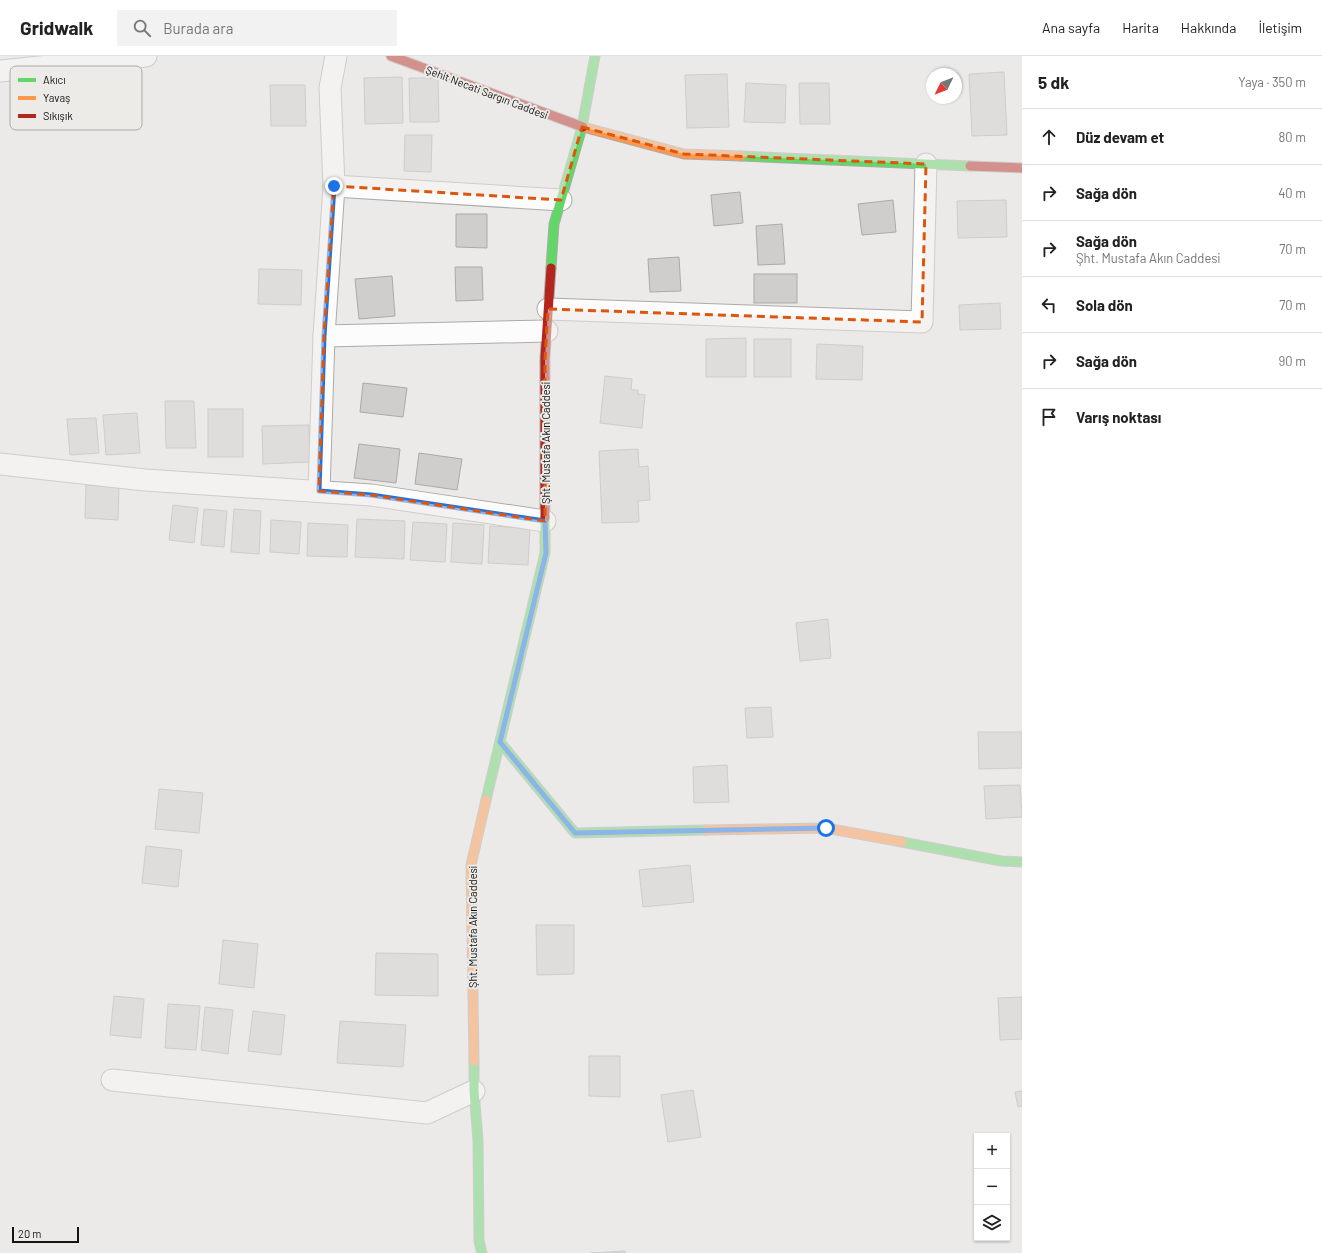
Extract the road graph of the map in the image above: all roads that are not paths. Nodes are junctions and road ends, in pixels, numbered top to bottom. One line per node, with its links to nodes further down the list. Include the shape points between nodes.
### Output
1 (146, 56): 5 (street)
2 (336, 56): 11 (street, via 330,88)
3 (391, 56): 8 (street, Şehit Necati Sargın Caddesi)
4 (595, 56): 8 (street, Şht. Mustafa Akın Caddesi)
5 (49, 66)
6 (10, 70): 7 (street)
7 (0, 71)
8 (582, 127): 9 (street, Şehit Necati Sargın Caddesi, via 684,154); 12 (street, Şht. Mustafa Akın Caddesi)
9 (926, 164): 10 (street, Şehit Necati Sargın Caddesi); 13 (street, via 922,322)
10 (1022, 168)
11 (334, 186): 12 (street); 15 (street)
12 (561, 200): 13 (street, Şht. Mustafa Akın Caddesi, via 554,224)
13 (548, 309): 14 (street, Şht. Mustafa Akın Caddesi)
14 (547, 331): 15 (street); 18 (street, Şht. Mustafa Akın Caddesi)
15 (324, 336): 17 (street)
16 (0, 464): 17 (street, via 145,480)
17 (319, 491): 18 (street, via 371,495)
18 (545, 521): 19 (street, Şht. Mustafa Akın Caddesi, via 546,553)
19 (500, 742): 20 (street, via 575,833 826,828 1001,861); 22 (street, Şht. Mustafa Akın Caddesi, via 471,865)
20 (1022, 862)
21 (112, 1080): 22 (street, via 427,1113)
22 (474, 1091): 23 (street, Şht. Mustafa Akın Caddesi, via 478,1140 479,1241)
23 (482, 1253)

